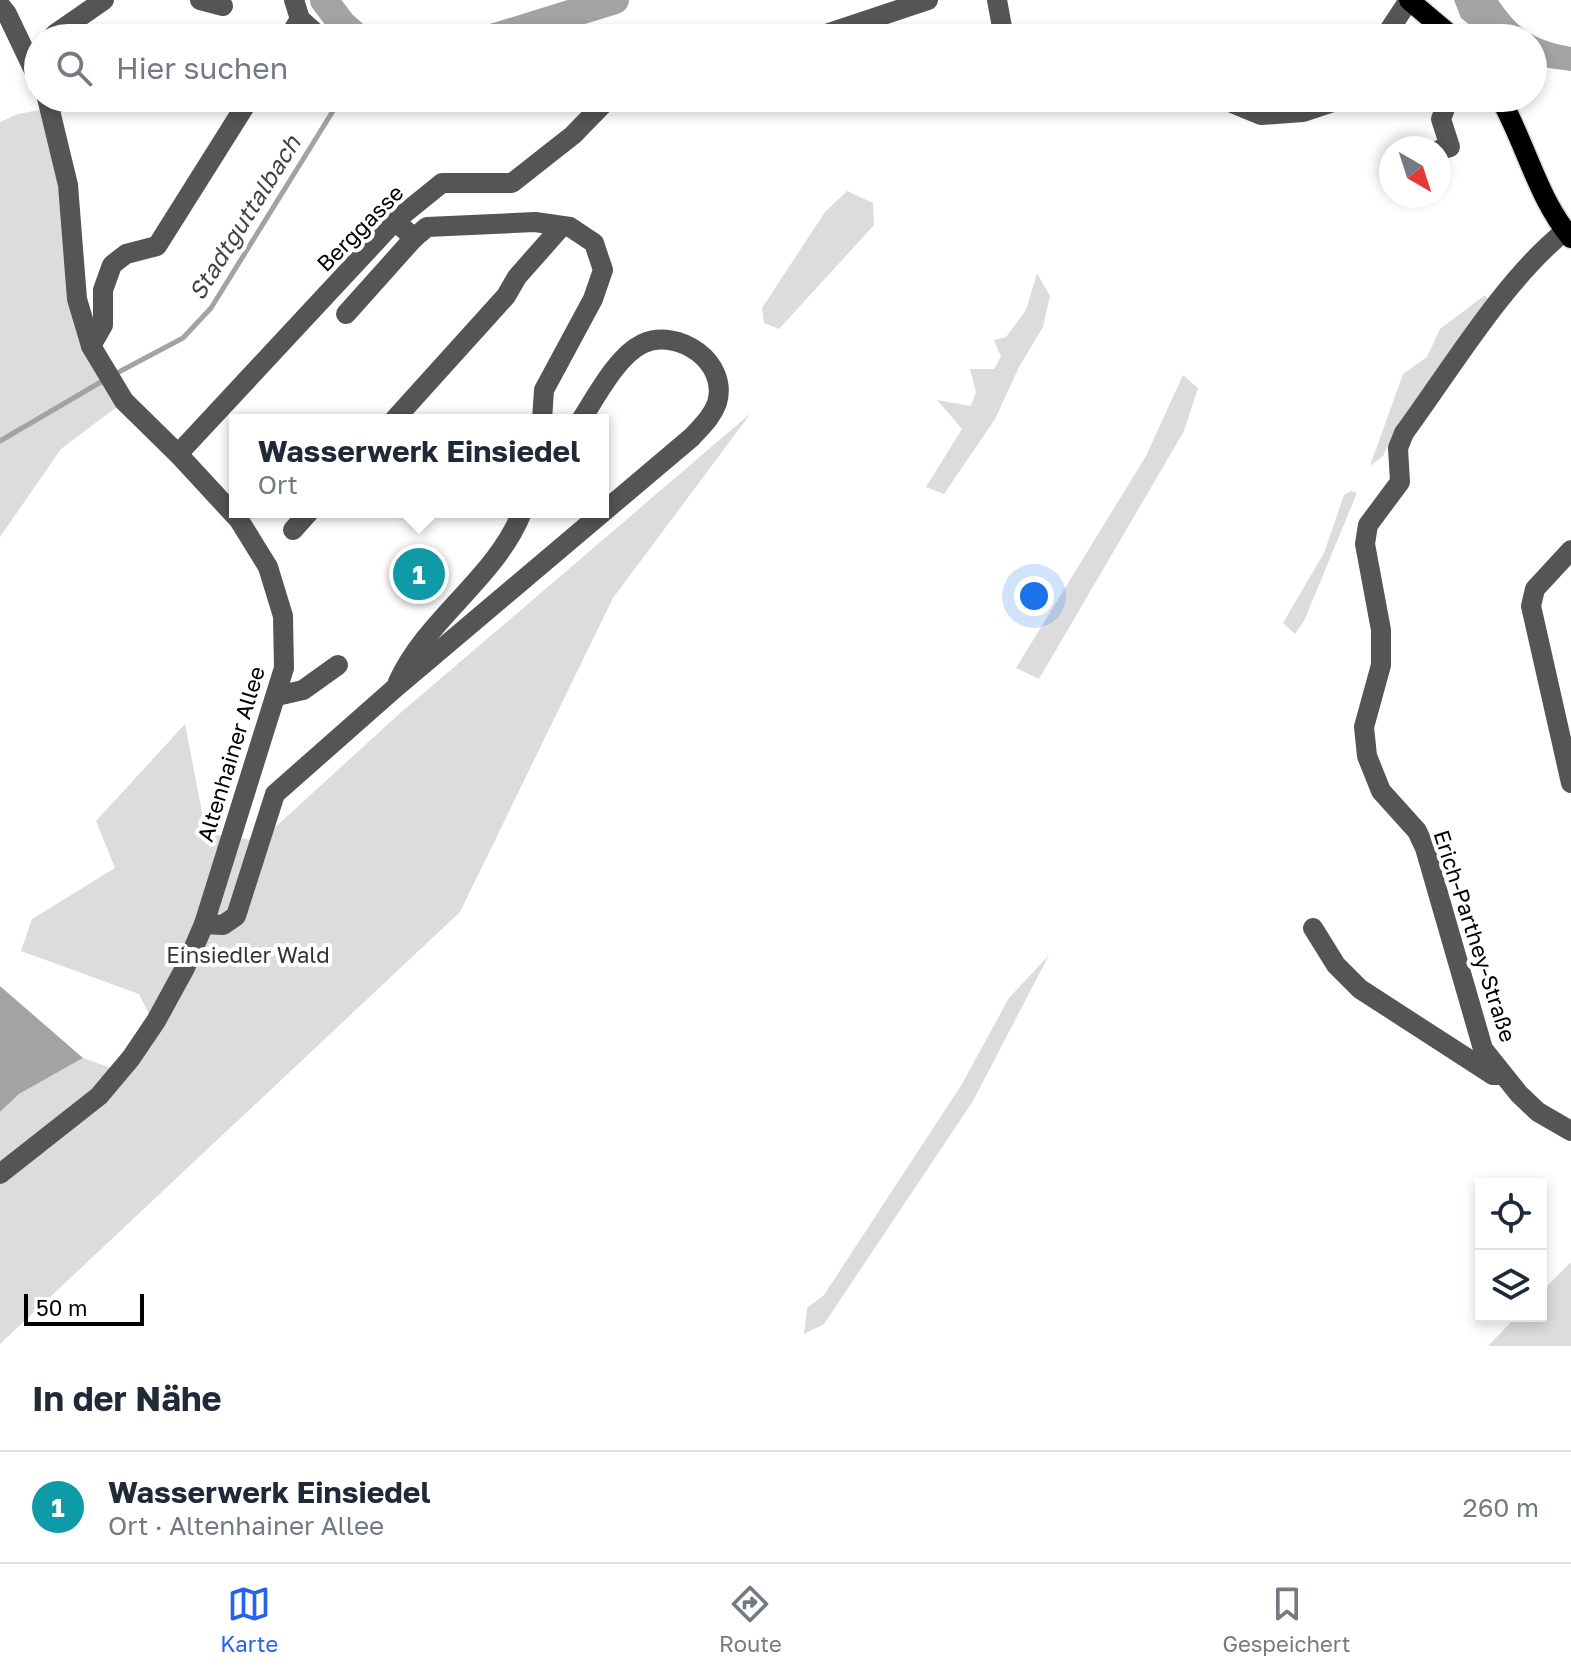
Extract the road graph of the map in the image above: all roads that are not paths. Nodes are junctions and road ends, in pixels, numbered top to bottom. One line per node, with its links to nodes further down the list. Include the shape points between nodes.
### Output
1 (104, 0): 8 (street)
2 (200, 0): 7 (street)
3 (928, 0): 9 (street)
4 (997, 0): 10 (street)
5 (1409, 0): 11 (street); 12 (main road)
6 (0, 5): 13 (street)
7 (223, 6)
8 (72, 24)
9 (874, 24)
10 (1001, 24)
11 (1393, 24)
12 (1437, 24)
13 (18, 38): 14 (street); 15 (street)
14 (24, 38)
15 (24, 50)
16 (50, 112): 29 (street, Altenhainer Allee, via 68,185 77,299)
17 (241, 112): 29 (street, via 157,246 126,254 112,265 103,290 103,325)
18 (595, 112): 24 (street, Berggasse, via 512,183 442,183)
19 (1254, 112): 20 (street)
20 (1303, 112)
21 (1444, 112): 23 (street)
22 (1506, 112): 25 (main road, via 1534,176)
23 (1446, 136)
24 (395, 221): 27 (street); 33 (street, Berggasse)
25 (1566, 225): 48 (street, Erich-Parthey-Straße, via 1519,278 1404,433 1398,448 1400,482 1368,525 1365,544 1381,630 1381,665 1364,727 1367,756 1381,791 1417,831 1425,848 1483,1049)
26 (562, 226): 27 (street, via 535,222 427,227); 30 (street); 31 (street, via 594,243 603,270 544,390)
27 (414, 238): 28 (street)
28 (346, 314)
29 (93, 351): 33 (street, Altenhainer Allee, via 124,401)
30 (399, 414)
31 (542, 414)
32 (585, 414): 34 (street, via 618,365 643,344 671,340 691,347 710,362 717,381 718,399 710,418)
33 (178, 454): 35 (street, Altenhainer Allee)
34 (609, 507)
35 (229, 509)
36 (237, 518): 44 (street, Altenhainer Allee, via 268,567 283,616 284,668)
37 (304, 518): 40 (street)
38 (519, 518): 43 (street, via 501,552 408,660)
39 (596, 518): 43 (street)
40 (293, 530)
41 (1571, 550): 45 (street, via 1535,589 1531,606)
42 (338, 665): 44 (street, via 303,690)
43 (394, 689): 46 (street, via 275,794 236,916 223,925)
44 (277, 696): 46 (street, Altenhainer Allee)
45 (1571, 783)
46 (204, 924): 50 (street, Altenhainer Allee, via 178,981 131,1058 99,1096)
47 (1313, 928): 48 (street, via 1336,965 1360,989 1493,1075)
48 (1501, 1075): 49 (street, Erich-Parthey-Straße, via 1538,1112)
49 (1571, 1131)
50 (0, 1174)

